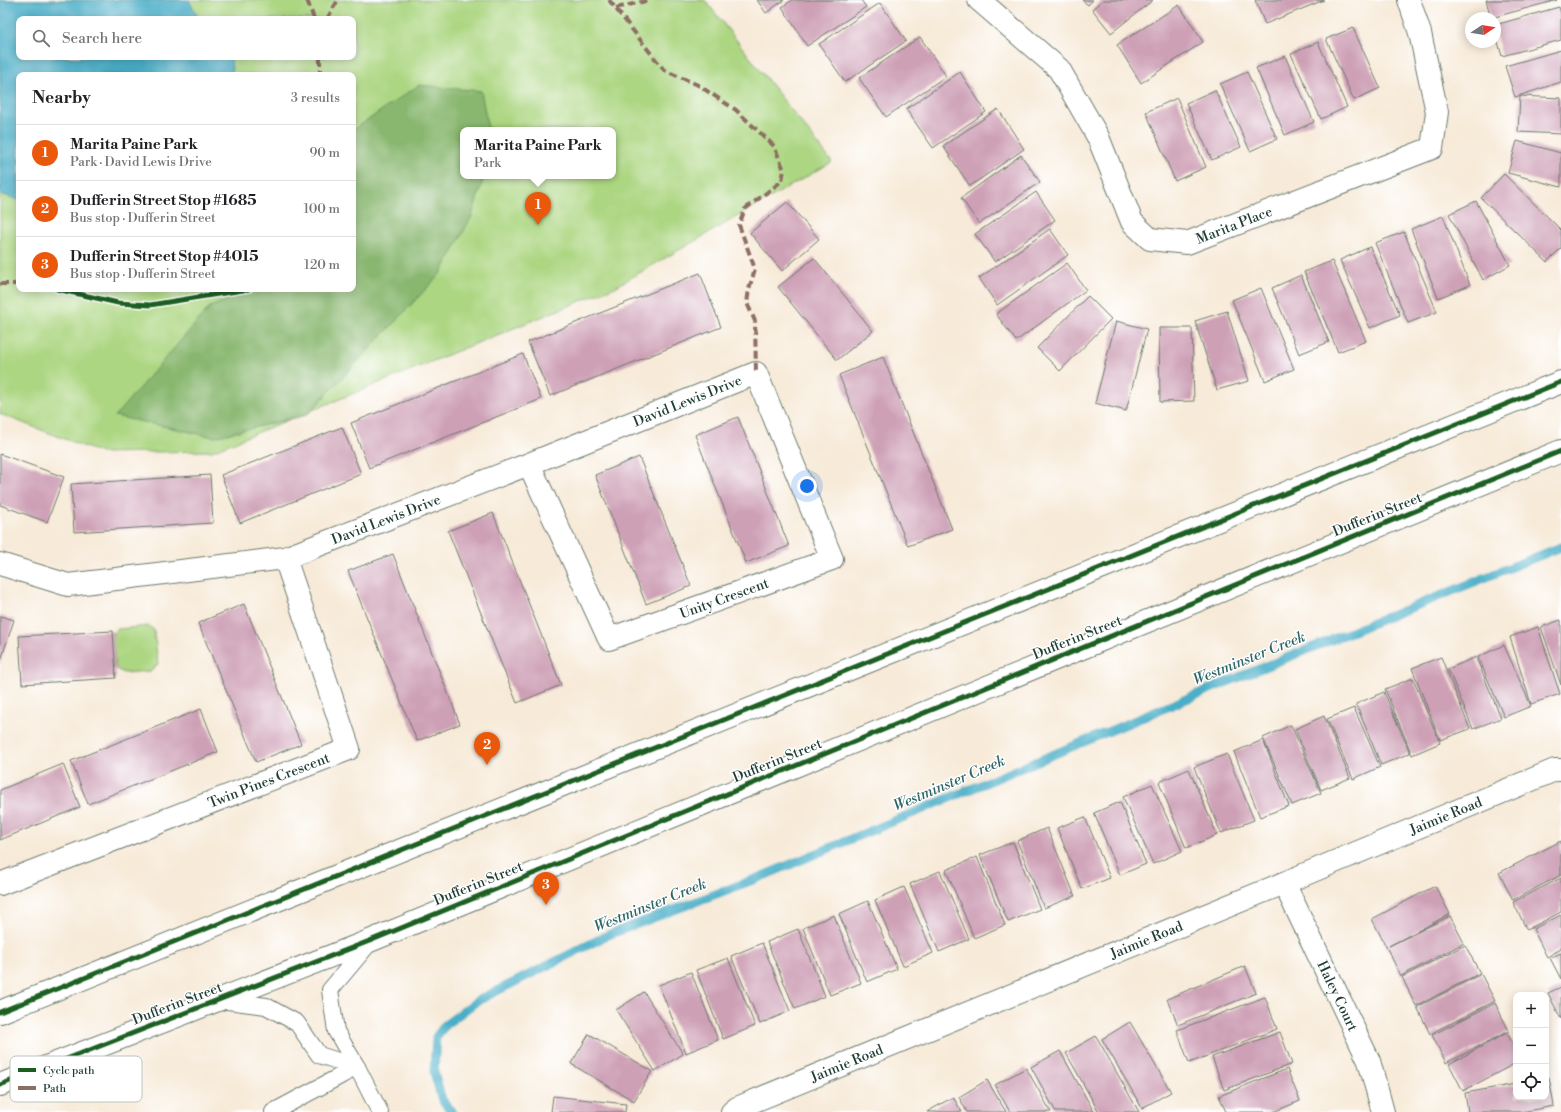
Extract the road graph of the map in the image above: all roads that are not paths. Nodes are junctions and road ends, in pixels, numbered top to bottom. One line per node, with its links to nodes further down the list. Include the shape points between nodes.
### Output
1 (979, 0): 2 (street, Marita Place, via 1059,69 1098,137 1132,222 1150,239 1187,243 1432,148 1437,112 1420,33)
2 (1409, 0)
3 (756, 373): 6 (street, David Lewis Drive); 6 (street, Unity Crescent, via 832,559 609,640)
4 (1561, 382): 14 (street)
5 (1561, 451): 12 (street, Dufferin Street)
6 (529, 464): 7 (street, David Lewis Drive)
7 (285, 558): 8 (street, David Lewis Drive, via 68,585); 11 (street, Twin Pines Crescent, via 349,749)
8 (0, 564)
9 (1561, 770): 10 (street, Jaimie Road, via 1555,770)
10 (1284, 883): 21 (street, Jaimie Road); 22 (street, Haley Court, via 1369,1061)
11 (0, 884)
12 (372, 940): 13 (street, Dufferin Street); 16 (lane, via 330,990 336,1031)
13 (220, 1000): 15 (street, Dufferin Street); 16 (lane, via 266,1006 297,1023 319,1055)
14 (0, 1012)
15 (75, 1056)
16 (357, 1067): 19 (lane); 20 (lane)
17 (10, 1081): 18 (street, Dufferin Street)
18 (0, 1085)
19 (272, 1112)
20 (380, 1112)
21 (732, 1112)
22 (1383, 1112)

